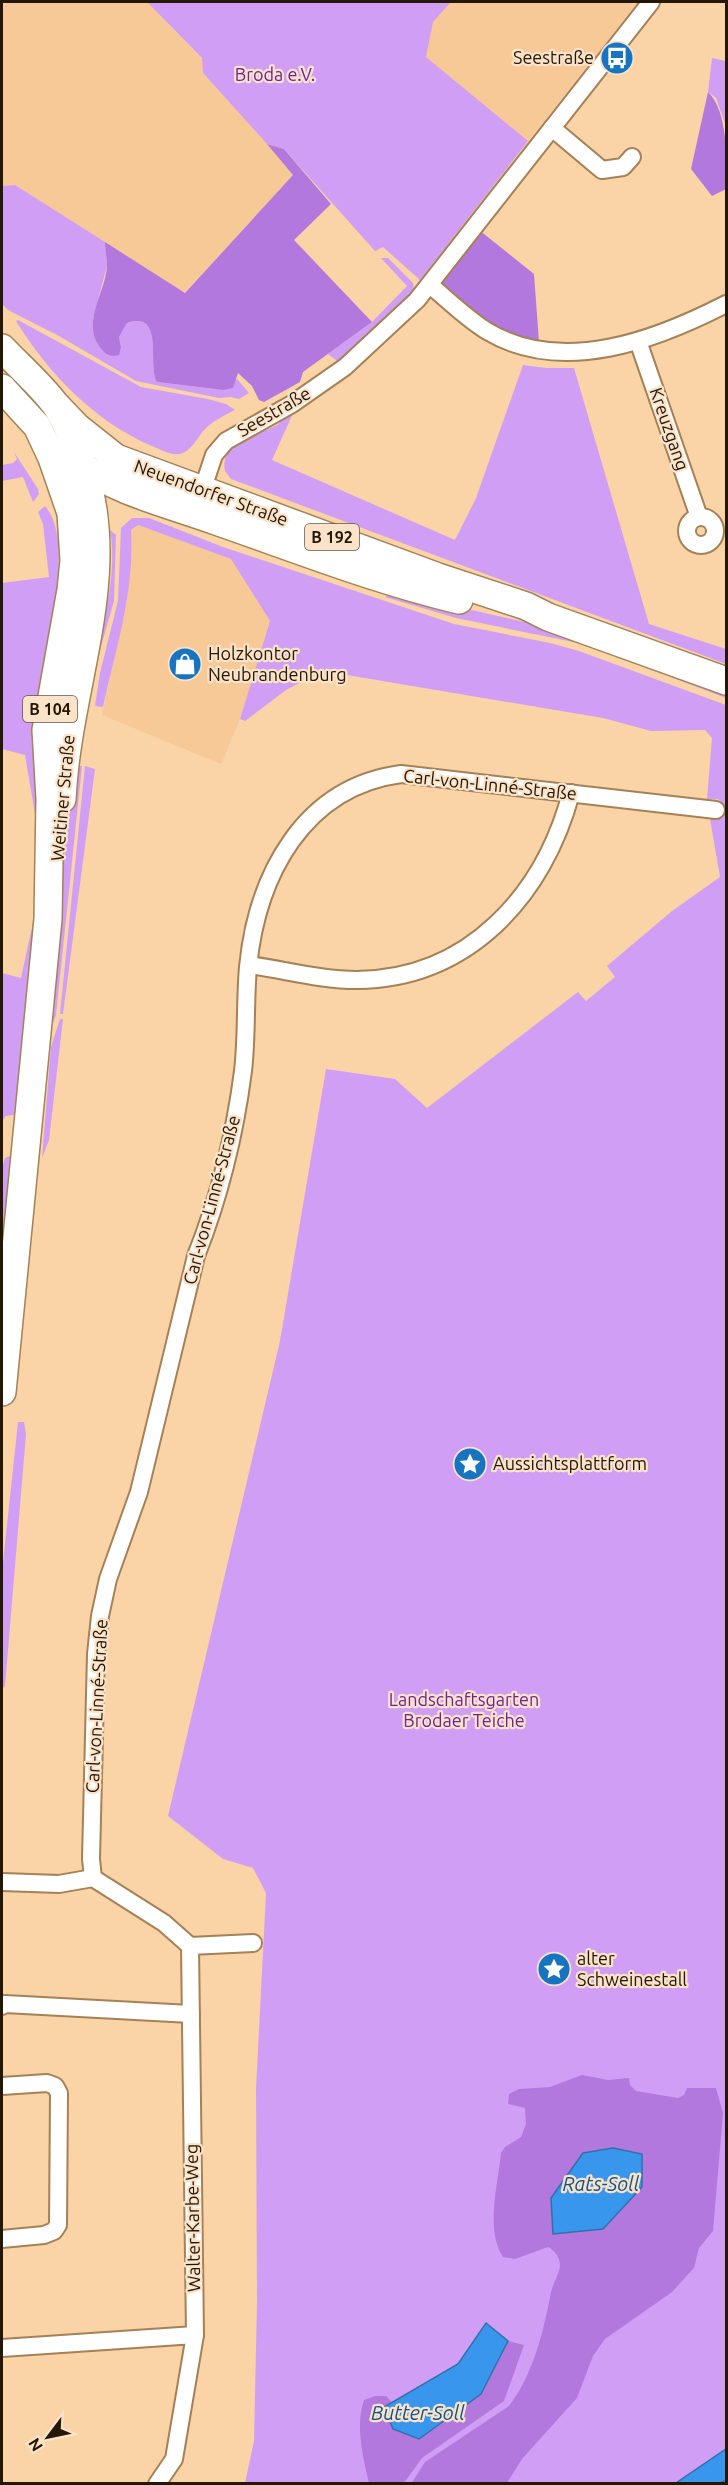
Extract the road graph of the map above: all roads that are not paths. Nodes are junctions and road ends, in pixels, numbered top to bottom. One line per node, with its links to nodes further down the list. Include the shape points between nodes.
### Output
1 (651, 2): 2 (street, Seestraße)
2 (552, 128): 3 (street, via 602,170 623,167); 4 (street, Seestraße)
3 (632, 157)
4 (430, 285): 6 (street, via 487,331 520,346 567,352); 15 (street, Seestraße, via 345,367 292,404 226,441 214,455)
5 (726, 304): 6 (street)
6 (639, 341): 16 (street, Kreuzgang)
7 (2, 348): 9 (main road, Weitiner Straße / B 104)
8 (2, 388): 10 (main road, Weitiner Straße / B 104)
9 (57, 406): 11 (main road, Neuendorfer Straße / B 192, via 76,427); 12 (main road, Weitiner Straße / B 104)
10 (37, 426): 12 (main road, Neuendorfer Straße); 14 (main road, Weitiner Straße / B 104)
11 (116, 458): 12 (main road, via 96,461); 15 (main road, Neuendorfer Straße / B 192)
12 (85, 468): 13 (main road, Neuendorfer Straße / B 192); 14 (main road); 17 (main road, Weitiner Straße / B 104)
13 (140, 494): 15 (main road, Neuendorfer Straße / B 192); 17 (main road, via 113,504)
14 (68, 501): 21 (main road, Weitiner Straße / B 104, via 74,534 71,590 46,729 50,809)
15 (198, 502): 18 (main road, Neuendorfer Straße / B 192, via 377,579 522,615 548,617)
16 (699, 517)
17 (96, 520): 21 (main road, Weitiner Straße / B 104, via 98,566 73,706 55,886)
18 (726, 681)
19 (571, 793): 20 (street, Carl-von-Linné-Straße); 22 (street, via 556,839 529,890 498,924 449,957 429,967 360,980); 22 (street, Carl-von-Linné-Straße, via 401,774 347,790 315,812 286,848 264,896)
20 (716, 810)
21 (48, 919): 23 (main road, Weitiner Straße / B 104)
22 (249, 965): 24 (street, Carl-von-Linné-Straße, via 243,1074 224,1167 211,1219 196,1256 140,1492 108,1579 100,1616)
23 (2, 1392)
24 (93, 1878): 25 (street, via 59,1884); 27 (street, via 164,1923)
25 (2, 1882)
26 (253, 1943): 27 (street)
27 (190, 1946): 29 (street, Walter-Karbe-Weg)
28 (2, 2006): 29 (street)
29 (191, 2014): 32 (street, Walter-Karbe-Weg)
30 (2, 2086): 31 (street, via 47,2083 55,2086 58,2093 58,2225 44,2235)
31 (2, 2239)
32 (195, 2336): 33 (street); 34 (street, Walter-Karbe-Weg, via 174,2459)
33 (2, 2349)
34 (157, 2484)

